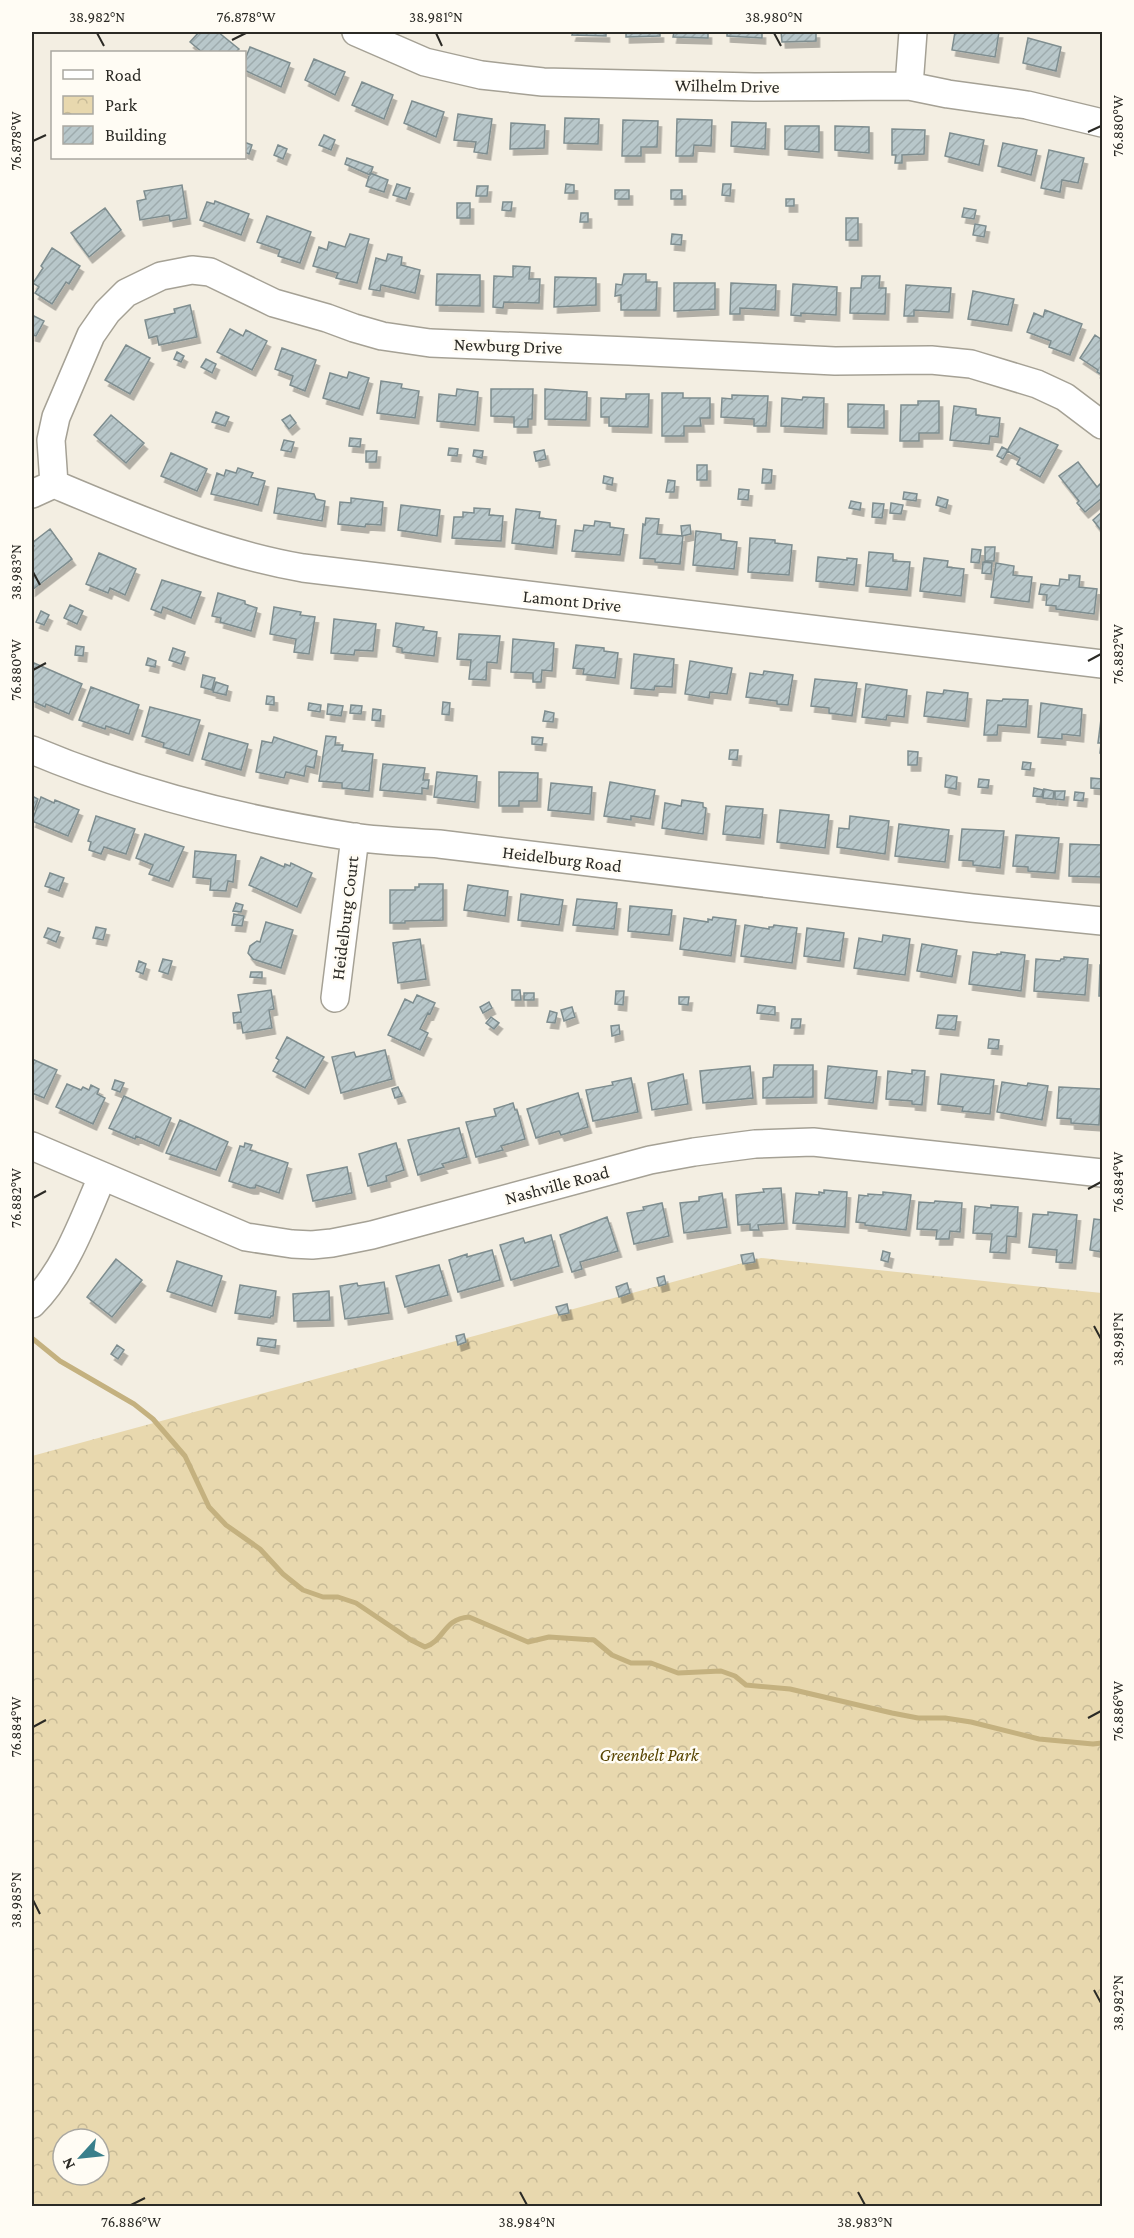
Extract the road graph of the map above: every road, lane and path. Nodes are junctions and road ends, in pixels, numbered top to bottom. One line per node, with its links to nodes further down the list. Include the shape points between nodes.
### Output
1 (356, 32): 3 (street, Wilhelm Drive, via 433,64 481,75 543,82)
2 (913, 32): 3 (street)
3 (909, 86): 4 (street, Wilhelm Drive)
4 (1101, 117)
5 (1102, 425): 6 (street, Newburg Drive, via 1047,388 971,364 931,360 835,362 430,344 354,328 274,303 210,272 192,270 161,276 126,293 106,312 91,335 56,417)
6 (43, 489): 7 (street, Lamont Drive, via 276,564)
7 (1102, 664)
8 (32, 750): 9 (street, Heidelburg Road, via 183,801 280,825)
9 (355, 837): 10 (street, Heidelburg Road); 11 (street, Heidelburg Court)
10 (1102, 921)
11 (335, 998)
12 (32, 1146): 14 (street, Nashville Road)
13 (1102, 1173): 14 (street, Nashville Road, via 813,1142 739,1146 650,1160 372,1235 312,1245 246,1237)
14 (102, 1177): 15 (street, via 68,1253)
15 (32, 1304)

